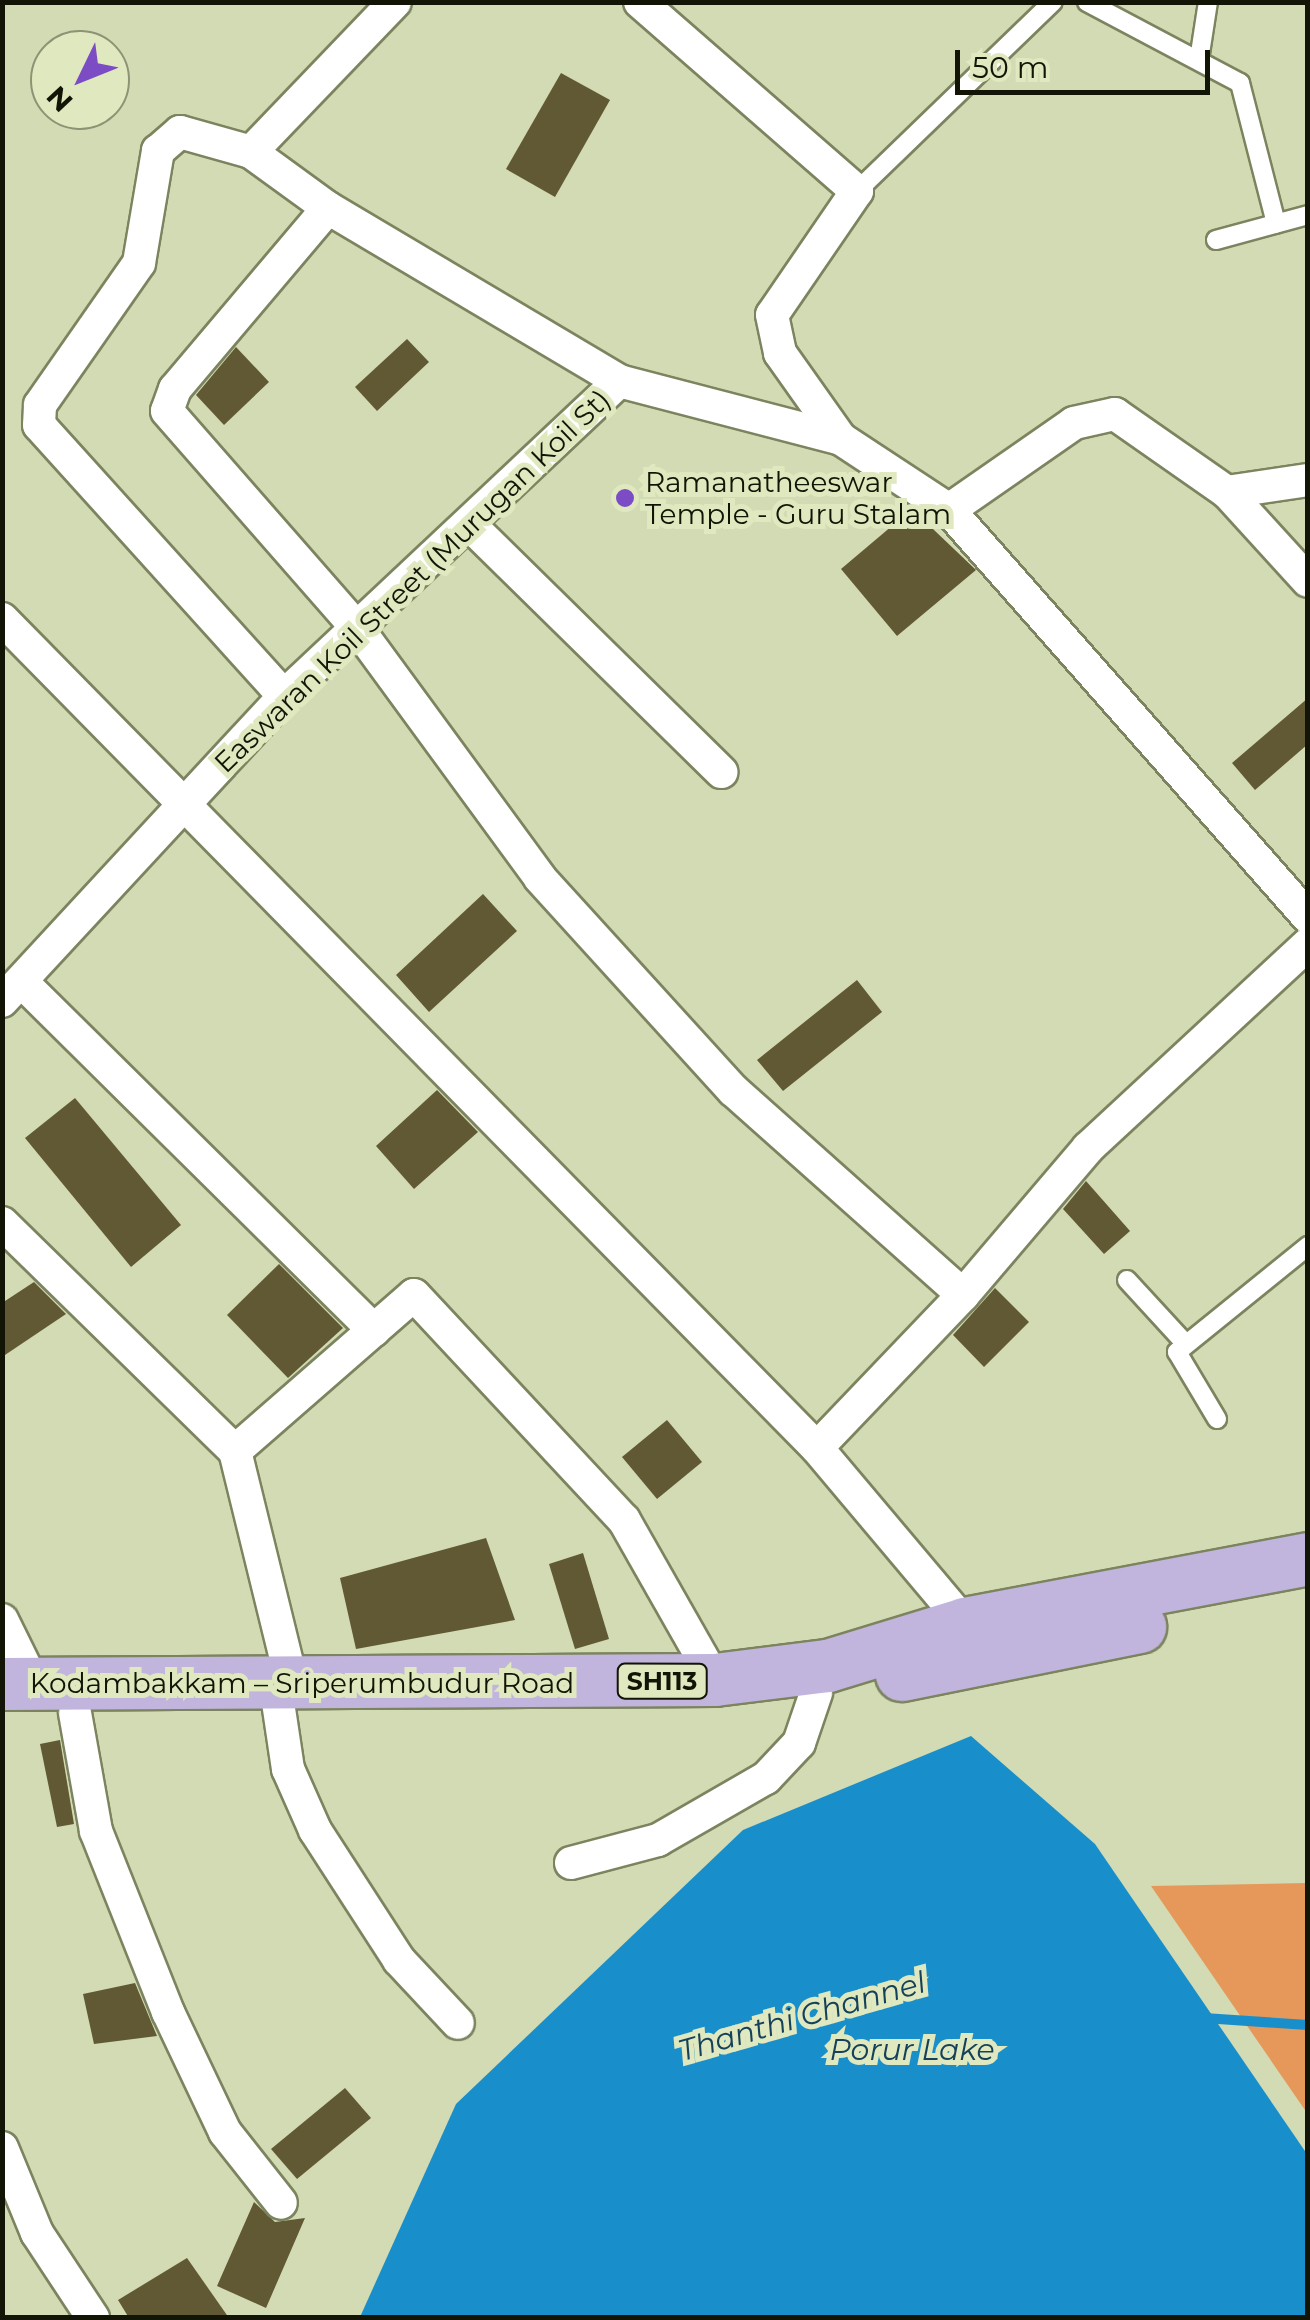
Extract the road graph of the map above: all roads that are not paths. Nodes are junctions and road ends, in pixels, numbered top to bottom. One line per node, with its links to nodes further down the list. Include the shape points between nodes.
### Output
1 (395, 2): 7 (street)
2 (640, 2): 8 (street)
3 (1053, 2): 8 (lane)
4 (1088, 2): 6 (lane)
5 (1208, 2): 6 (lane)
6 (1199, 60): 11 (lane, via 1247,94)
7 (251, 152): 9 (street); 22 (street, via 180,132 163,143 139,263 37,412 48,441)
8 (857, 192): 14 (street, via 772,315 780,353)
9 (328, 208): 13 (street); 21 (street, via 168,398 167,411)
10 (1308, 215): 11 (lane)
11 (1276, 224): 12 (lane)
12 (1216, 240)
13 (620, 381): 14 (street); 18 (street, Easwaran Koil Street (Murugan Koil St))
14 (840, 439): 17 (street)
15 (1308, 480): 16 (street)
16 (1227, 492): 17 (street, via 1136,422 1104,414 1074,423); 19 (street)
17 (949, 510): 25 (street)
18 (469, 524): 21 (street, Easwaran Koil Street (Murugan Koil St)); 23 (street)
19 (1308, 580)
20 (2, 619): 24 (street)
21 (358, 629): 22 (street, Easwaran Koil Street (Murugan Koil St)); 31 (street, via 540,878 733,1090)
22 (284, 696): 24 (street, Easwaran Koil Street (Murugan Koil St))
23 (721, 772)
24 (184, 803): 27 (street, Easwaran Koil Street (Murugan Koil St)); 35 (street)
25 (1308, 917)
26 (1308, 944): 31 (street, via 1088,1148)
27 (14, 993): 32 (street)
28 (2, 1223): 36 (street)
29 (1308, 1246): 33 (lane)
30 (1128, 1280): 33 (lane)
31 (962, 1296): 35 (street)
32 (374, 1330): 36 (street); 42 (street, via 414,1295 624,1520)
33 (1184, 1342): 34 (lane, via 1178,1365)
34 (1217, 1419)
35 (817, 1448): 40 (street)
36 (235, 1451): 43 (street)
37 (1308, 1559): 41 (main road, Kodambakkam – Sriperumbudur Road / SH113)
38 (1308, 1592): 41 (main road, Kodambakkam – Sriperumbudur Road / SH113)
39 (2, 1620): 45 (street)
40 (965, 1624): 41 (main road, Kodambakkam – Sriperumbudur Road / SH113); 42 (main road, Kodambakkam – Sriperumbudur Road / SH113, via 828,1666)
41 (1064, 1624): 44 (main road, Kodambakkam – Sriperumbudur Road / SH113)
42 (715, 1680): 43 (main road, Kodambakkam – Sriperumbudur Road / SH113)
43 (282, 1692): 44 (main road, Kodambakkam – Sriperumbudur Road / SH113, via 717,1710); 45 (main road, Kodambakkam – Sriperumbudur Road / SH113); 46 (main road, Kodambakkam – Sriperumbudur Road / SH113); 48 (street, via 288,1768 315,1830 399,1960)
44 (816, 1693): 47 (street, via 799,1743 766,1778 658,1840)
45 (13, 1694): 46 (main road, Kodambakkam – Sriperumbudur Road / SH113)
46 (75, 1713): 50 (street, via 96,1832 168,2012 225,2132)
47 (571, 1863)
48 (458, 2022)
49 (2, 2148): 51 (street, via 37,2233)
50 (281, 2203)
51 (92, 2318)

